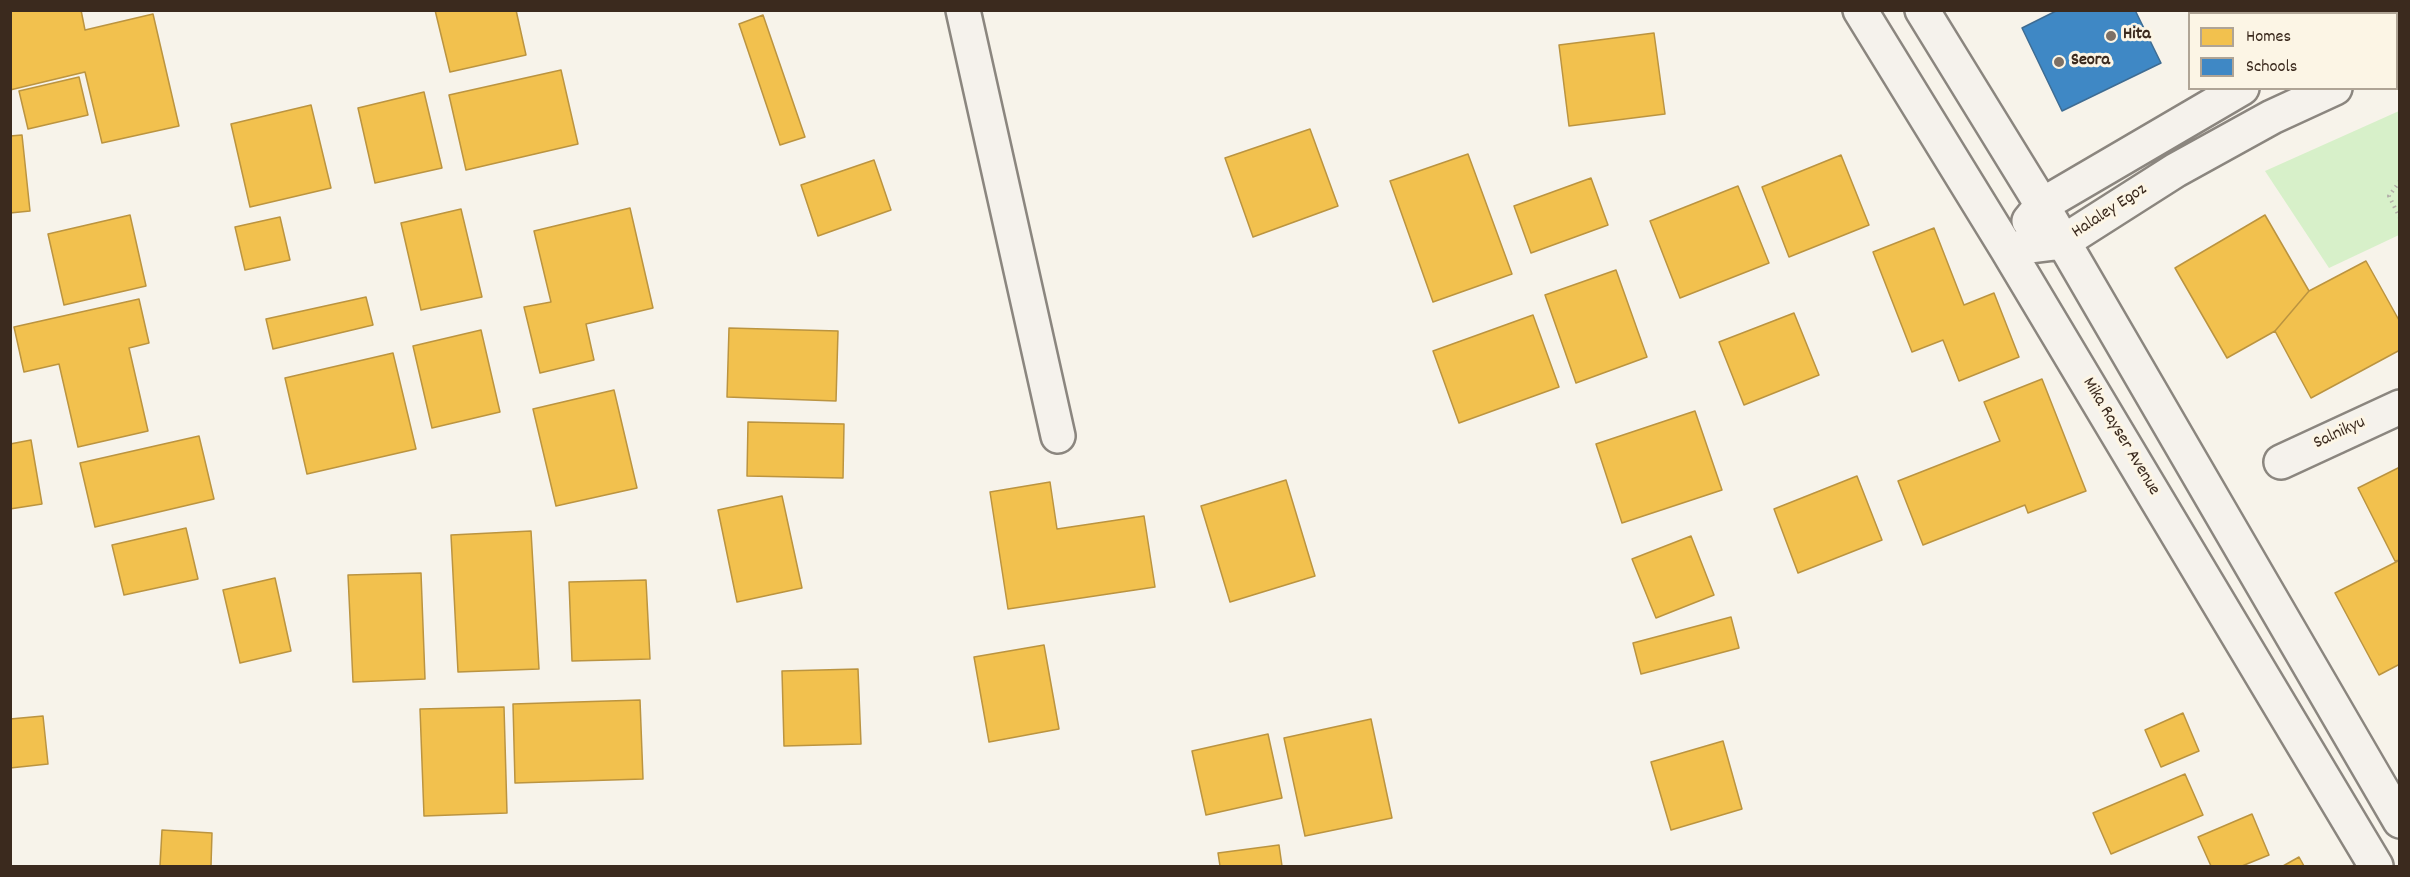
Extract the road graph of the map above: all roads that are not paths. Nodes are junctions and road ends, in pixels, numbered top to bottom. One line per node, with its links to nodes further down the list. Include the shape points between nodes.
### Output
1 (963, 10): 10 (street)
2 (1860, 10): 8 (street, Mika Rayser Avenue)
3 (1922, 10): 6 (street)
4 (2239, 90): 6 (street)
5 (2331, 90): 7 (street, Halaley Egoz, via 2176,170)
6 (2042, 205): 7 (street); 8 (street)
7 (2063, 242): 8 (street, Halaley Egoz); 12 (street)
8 (2007, 249): 13 (street, Mika Rayser Avenue)
9 (2400, 407): 11 (street, Salnikyu)
10 (1058, 436)
11 (2281, 462)
12 (2400, 821)
13 (2376, 867)

